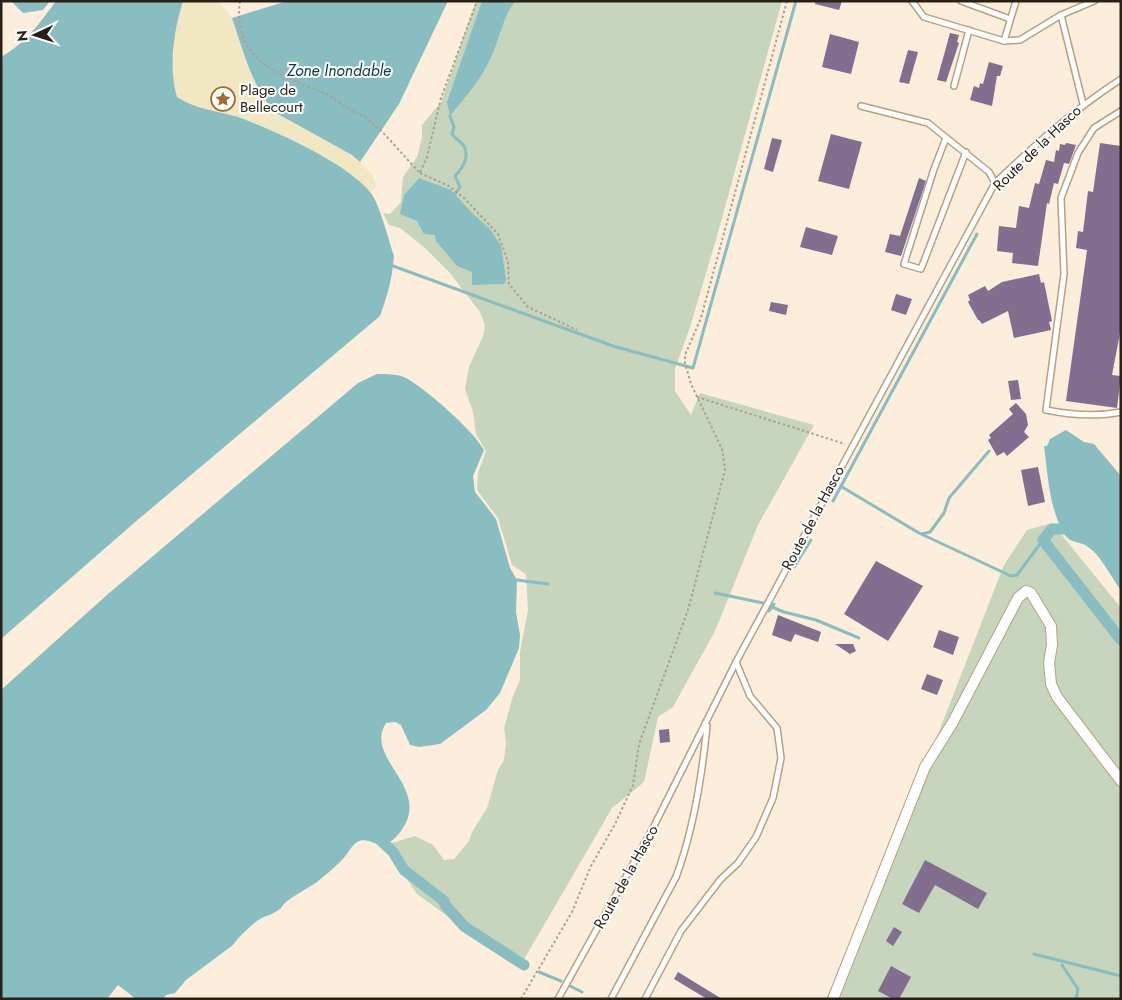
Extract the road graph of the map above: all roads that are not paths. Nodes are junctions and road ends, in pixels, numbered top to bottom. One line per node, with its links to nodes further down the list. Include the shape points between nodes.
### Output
1 (912, 1): 7 (lane, via 924,17)
2 (961, 1): 6 (lane)
3 (1016, 1): 6 (lane)
4 (1093, 2): 5 (lane)
5 (1061, 15): 8 (lane, via 1020,40); 11 (lane)
6 (1010, 19): 8 (lane)
7 (970, 30): 8 (lane); 10 (lane)
8 (1004, 41)
9 (1121, 79): 11 (lane, Route de la Hasco)
10 (954, 86)
11 (1082, 104): 16 (lane, Route de la Hasco)
12 (861, 106): 14 (lane, via 928,123)
13 (1121, 111): 17 (lane, via 1094,128 1078,153 1061,198 1064,274 1046,410 1066,414)
14 (946, 138): 15 (lane); 15 (lane, via 904,264 921,269)
15 (966, 152): 16 (lane, via 990,172)
16 (995, 184): 18 (lane, Route de la Hasco)
17 (1121, 412)
18 (736, 662): 19 (lane, Route de la Hasco); 23 (lane, via 750,696 777,728 781,758 773,798 756,837 681,931)
19 (707, 723): 21 (lane, Route de la Hasco); 22 (lane, via 703,764 683,860)
20 (1121, 781): 24 (street, via 1057,697 1051,684 1049,663 1051,626 1031,593 1026,591 1018,598 953,722 925,766)
21 (558, 999)
22 (611, 999)
23 (645, 999)
24 (833, 999)

